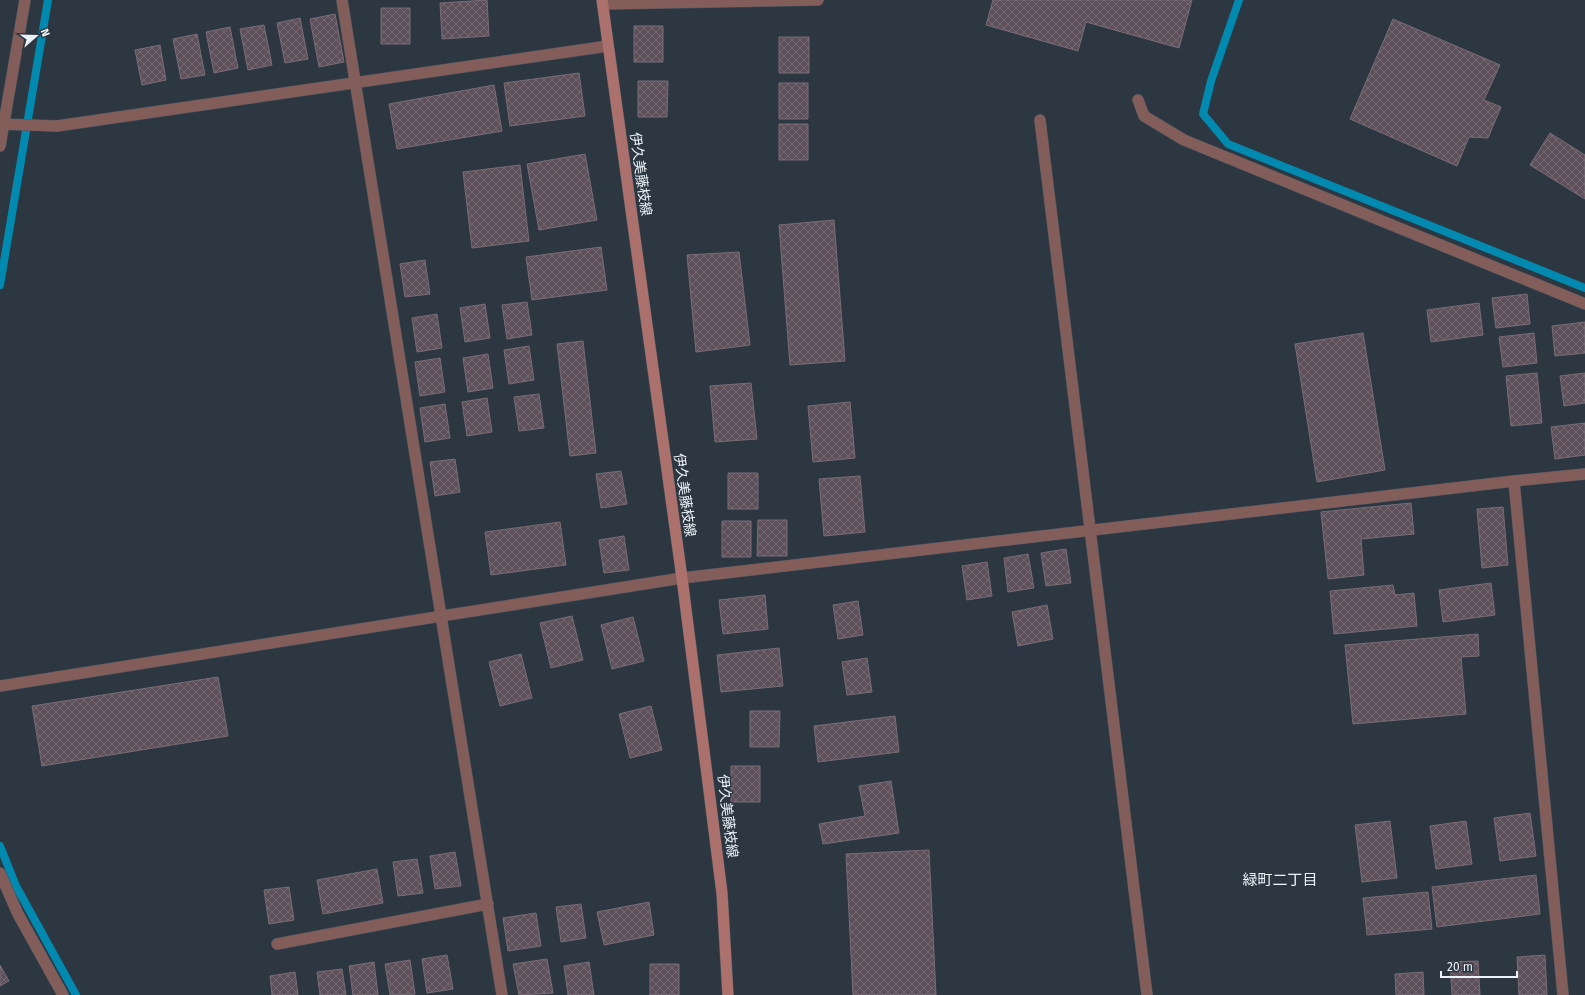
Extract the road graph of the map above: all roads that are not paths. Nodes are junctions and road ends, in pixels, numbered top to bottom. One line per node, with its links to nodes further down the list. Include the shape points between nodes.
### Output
1 (25, 0): 9 (street)
2 (342, 0): 6 (street)
3 (818, 0): 4 (street)
4 (602, 2): 5 (main road, 伊久美藤枝線)
5 (608, 46): 6 (street); 15 (main road, 伊久美藤枝線)
6 (356, 83): 9 (street, via 57,126); 16 (street)
7 (1138, 100): 11 (street, via 1144,116 1184,140)
8 (1040, 120): 14 (street)
9 (2, 125): 10 (street)
10 (0, 146)
11 (1585, 304)
12 (1585, 474): 13 (street)
13 (1514, 481): 14 (street); 25 (street)
14 (1090, 530): 15 (street); 24 (street)
15 (682, 578): 16 (street); 23 (main road, 伊久美藤枝線, via 722,893)
16 (440, 616): 17 (street); 19 (street)
17 (0, 686)
18 (0, 873): 21 (street, via 18,914)
19 (488, 904): 20 (street); 22 (street)
20 (277, 944)
21 (63, 995)
22 (502, 995)
23 (728, 995)
24 (1147, 995)
25 (1563, 995)

